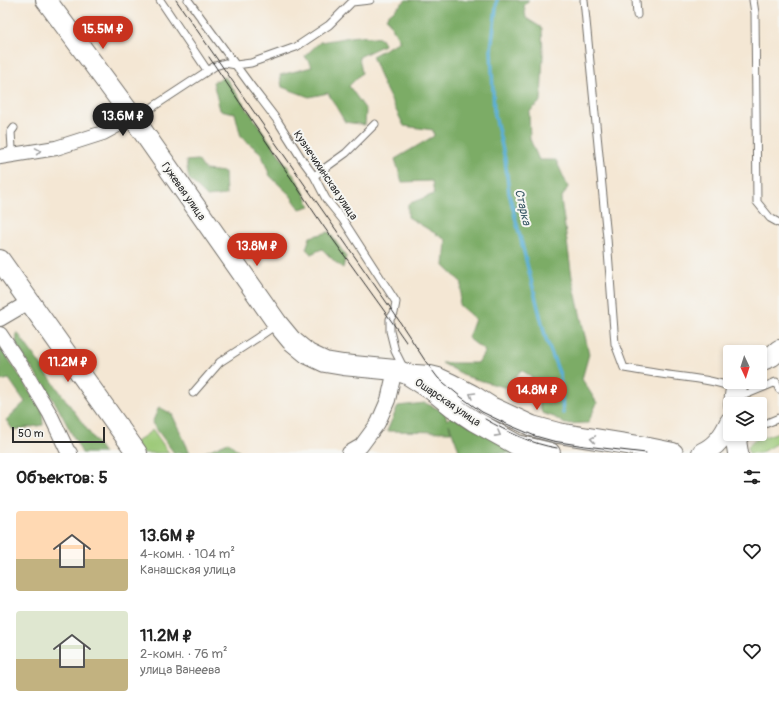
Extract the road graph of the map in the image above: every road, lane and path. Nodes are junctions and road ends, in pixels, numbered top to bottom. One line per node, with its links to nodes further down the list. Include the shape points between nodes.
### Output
1 (46, 0): 11 (street, Гужевая улица)
2 (160, 0): 10 (lane)
3 (188, 0): 9 (lane, Кузнечихинская улица)
4 (370, 0): 9 (lane, via 352,2 329,26 296,47 251,63)
5 (584, 0): 26 (lane, via 615,344 624,368 706,380)
6 (636, 0): 8 (lane)
7 (753, 0): 16 (lane, via 757,202 770,218)
8 (637, 15)
9 (236, 65): 10 (lane, via 225,63); 15 (lane, Кузнечихинская улица, via 278,120)
10 (207, 70): 11 (lane)
11 (134, 119): 14 (street, one-way to 11, via 56,148 103,133); 20 (street, Гужевая улица)
12 (375, 124): 15 (lane, via 346,153)
13 (14, 128): 14 (lane, via 11,132 12,148)
14 (4, 156)
15 (314, 176): 24 (lane, Кузнечихинская улица, via 326,199 343,220 396,302 390,319 390,331)
16 (779, 223)
17 (0, 260): 18 (street)
18 (29, 302): 19 (street); 31 (street)
19 (0, 319)
20 (277, 323): 24 (street, Гужевая улица, via 291,340 308,354 324,362); 27 (lane, via 220,362)
21 (0, 334): 32 (street, via 50,414)
22 (779, 350): 23 (street)
23 (767, 358)
24 (401, 372): 33 (street, via 378,424 361,446); 34 (street, Ошарская улица, one-way to 34, via 432,390 474,421 517,445); 35 (street, Ошарская улица, one-way to 24, via 558,434 491,408 438,378)
25 (779, 389): 26 (lane, via 776,382 747,394)
26 (736, 391)
27 (193, 393)
28 (779, 418): 29 (lane)
29 (767, 423)
30 (723, 435): 36 (street, via 720,440)
31 (134, 449)
32 (68, 453)
33 (349, 453)
34 (550, 453)
35 (673, 453)
36 (702, 453)

